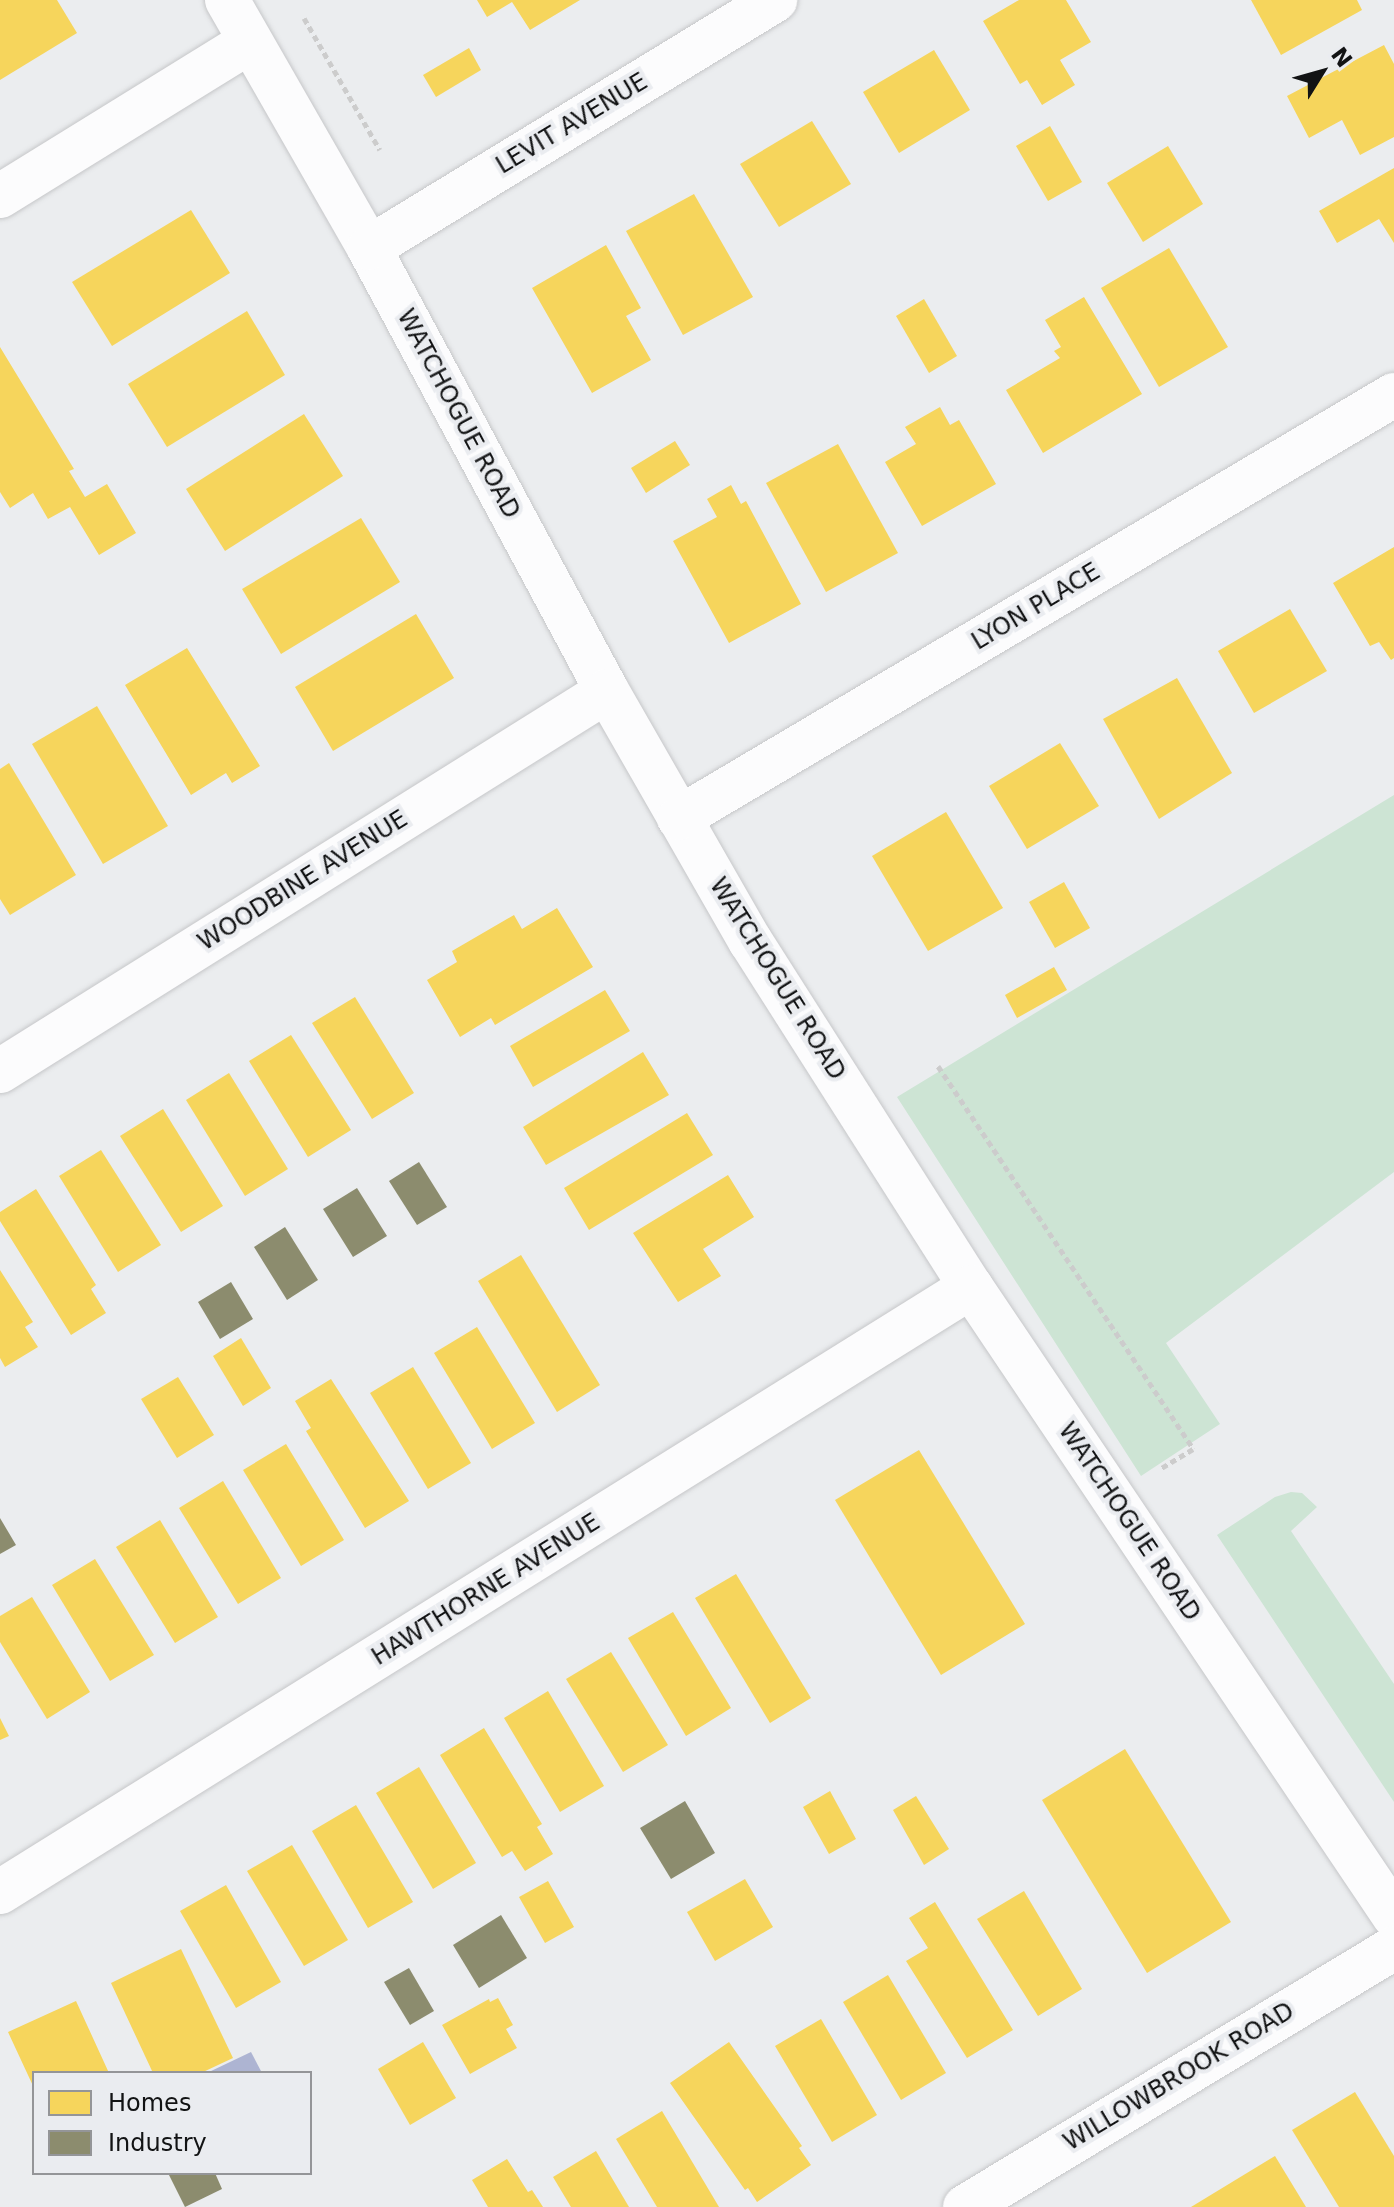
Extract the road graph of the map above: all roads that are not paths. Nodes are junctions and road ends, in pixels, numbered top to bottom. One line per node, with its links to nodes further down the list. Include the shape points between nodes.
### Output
1 (775, 0): 4 (street, LEVIT AVENUE)
2 (239, 13): 3 (street); 4 (street, WATCHOGUE ROAD)
3 (0, 196)
4 (369, 248): 6 (street, WATCHOGUE ROAD)
5 (1394, 395): 7 (street, LYON PLACE)
6 (607, 691): 7 (street, WATCHOGUE ROAD); 8 (street, WOODBINE AVENUE)
7 (679, 818): 9 (street, WATCHOGUE ROAD, via 751,942)
8 (0, 1071)
9 (971, 1287): 10 (street, HAWTHORNE AVENUE); 11 (street, WATCHOGUE ROAD)
10 (0, 1892)
11 (1394, 1916)
12 (1394, 1948): 13 (street, WILLOWBROOK ROAD)
13 (965, 2207)

